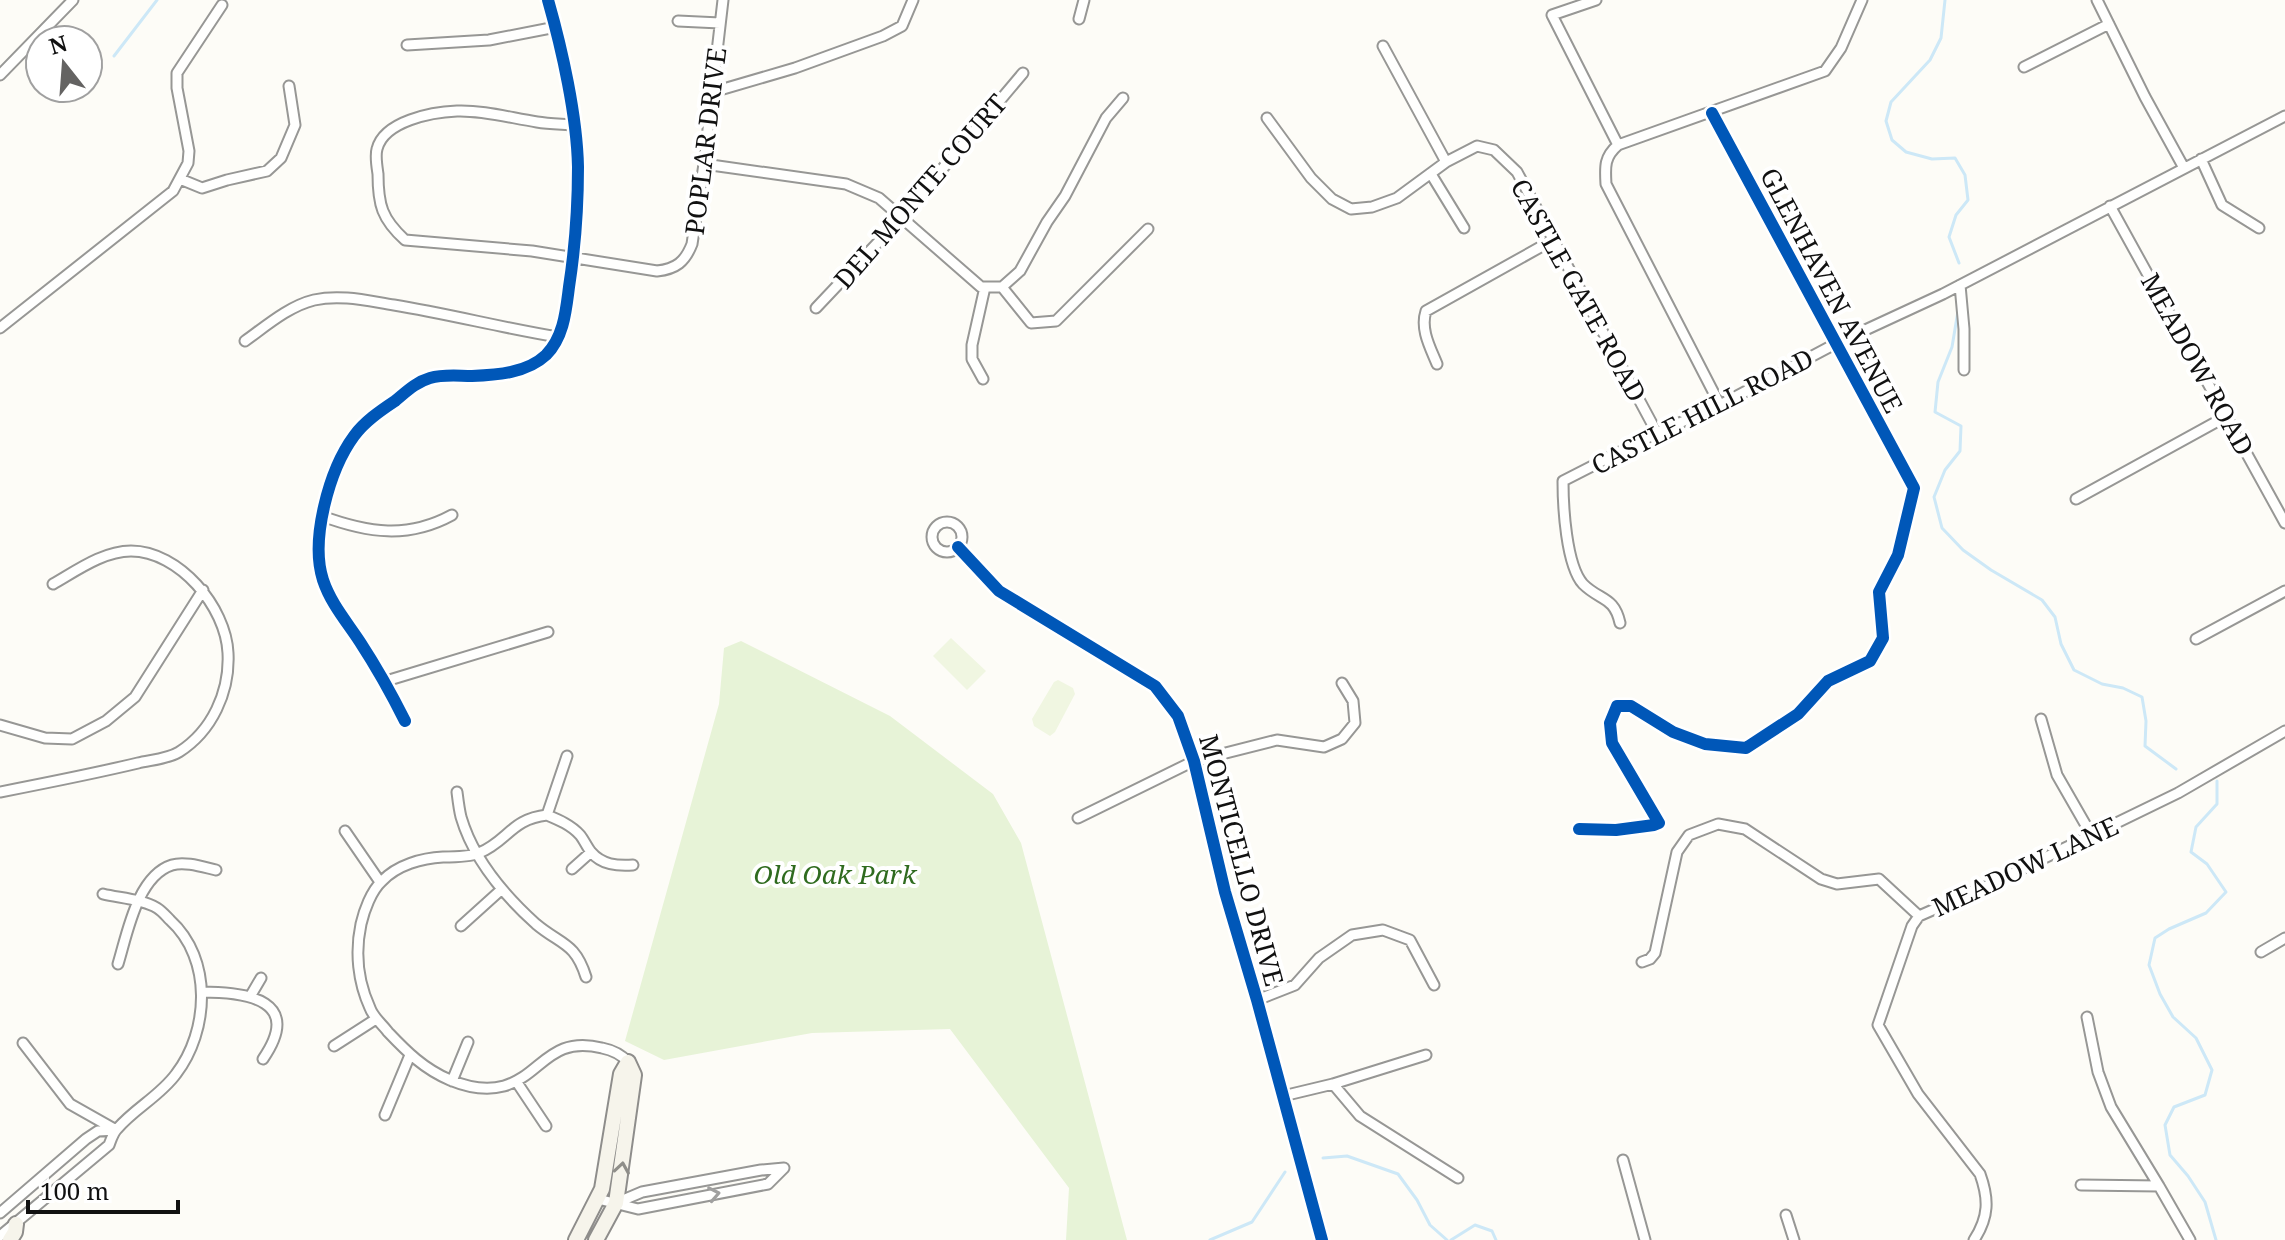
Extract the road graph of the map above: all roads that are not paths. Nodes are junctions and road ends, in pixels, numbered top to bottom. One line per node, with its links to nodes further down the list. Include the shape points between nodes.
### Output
1 (73, 0): 19 (street)
2 (548, 0): 14 (street)
3 (723, 0): 12 (street, POPLAR DRIVE)
4 (913, 0): 21 (street, via 902,26 883,36)
5 (1084, 0): 10 (street)
6 (1596, 0): 27 (street, via 1552,15)
7 (1862, 0): 23 (street, via 1825,71)
8 (2097, 0): 13 (street)
9 (222, 5): 33 (street, via 177,73 189,151)
10 (1079, 19)
11 (678, 21): 12 (street)
12 (720, 23): 21 (street, POPLAR DRIVE)
13 (2109, 24): 17 (street); 31 (street)
14 (556, 27): 15 (street, via 489,40); 26 (street)
15 (407, 45)
16 (1383, 46): 29 (street)
17 (2024, 67)
18 (1023, 73): 35 (street, DEL MONTE COURT)
19 (0, 75)
20 (289, 86): 33 (street, via 295,125 281,158 267,171 202,188)
21 (713, 92): 30 (street, POPLAR DRIVE)
22 (1123, 98): 43 (street, via 1106,118 1020,271)
23 (1712, 113): 27 (street); 48 (street, GLENHAVEN AVENUE)
24 (2285, 116): 28 (street, CASTLE HILL ROAD)
25 (1267, 118): 32 (street, CASTLE GATE ROAD, via 1311,178 1351,209 1397,198)
26 (574, 125): 40 (street, via 578,166); 40 (street, POPLAR DRIVE, via 456,111 402,123 385,134 377,149 381,211 405,240)
27 (1618, 145): 52 (street, via 1604,161 1606,184)
28 (2201, 159): 31 (street, CASTLE HILL ROAD); 37 (street, via 2222,205)
29 (1446, 162): 32 (street, CASTLE GATE ROAD); 39 (street, CASTLE GATE ROAD, via 1477,146 1494,150 1517,172)
30 (704, 164): 35 (street, via 846,184 879,198); 40 (street, POPLAR DRIVE, via 692,244 680,265 657,271)
31 (2184, 168): 34 (street, CASTLE HILL ROAD)
32 (1431, 174): 36 (street)
33 (180, 179): 45 (street, via 173,191)
34 (2110, 206): 41 (street, CASTLE HILL ROAD); 53 (street, MEADOW ROAD)
35 (901, 218): 42 (street); 44 (street, DEL MONTE COURT)
36 (1464, 228)
37 (2259, 228)
38 (1148, 229): 43 (street, via 1056,321 1031,323)
39 (1553, 240): 49 (street, via 1426,311 1425,334); 54 (street, CASTLE GATE ROAD)
40 (573, 259): 46 (street)
41 (1960, 285): 48 (street, CASTLE HILL ROAD); 50 (street)
42 (985, 287): 43 (street); 51 (street, via 972,345 972,359)
43 (1002, 287)
44 (816, 308)
45 (3, 322)
46 (558, 337): 47 (street, via 339,298 302,305); 57 (street, via 531,366 428,378 372,417 342,455)
47 (245, 341)
48 (1835, 344): 52 (street, CASTLE HILL ROAD); 78 (street, GLENHAVEN AVENUE, via 1914,488 1898,555 1879,592 1883,638 1870,661 1828,681 1798,714 1746,748 1705,744 1631,706 1617,706 1610,723 1612,743 1659,823)
49 (1437, 364)
50 (1964, 370)
51 (983, 379)
52 (1720, 405): 54 (street, CASTLE HILL ROAD)
53 (2227, 416): 55 (street); 58 (street, MEADOW ROAD)
54 (1657, 433): 63 (street, CASTLE HILL ROAD, via 1563,481 1564,522 1579,577 1613,605)
55 (2076, 499)
56 (452, 515): 57 (street, via 416,529 390,531)
57 (322, 516): 66 (street, via 322,579 334,606)
58 (2285, 523)
59 (958, 547): 73 (street, MONTICELLO DRIVE, via 999,591 1155,686 1178,716)
60 (53, 584): 61 (street, via 101,557 131,551 160,557)
61 (203, 590): 70 (street, via 135,697 106,721 72,739 45,738); 74 (street, via 228,650 227,682 217,711 198,736 176,754)
62 (2285, 591): 65 (street)
63 (1620, 623)
64 (548, 632): 66 (street)
65 (2196, 639)
66 (386, 681): 69 (street)
67 (1342, 683): 73 (street, via 1353,701 1355,723 1342,739 1324,747 1277,740)
68 (2041, 719): 80 (street, via 2057,775)
69 (405, 721)
70 (0, 725)
71 (2285, 731): 80 (street, MEADOW LANE)
72 (567, 756): 76 (street)
73 (1194, 761): 77 (street); 101 (street, MONTICELLO DRIVE)
74 (0, 792)
75 (457, 792): 82 (street)
76 (547, 815): 81 (street, via 567,823); 82 (street, via 521,821)
77 (1078, 818)
78 (1579, 829)
79 (345, 831): 86 (street)
80 (2092, 836): 90 (street, MEADOW LANE)
81 (591, 852): 83 (street, via 604,862); 84 (street)
82 (477, 854): 86 (street, via 418,861); 87 (street)
83 (633, 865)
84 (572, 869)
85 (216, 870): 89 (street, via 172,865)
86 (380, 882): 103 (street, via 364,913 357,943 364,990)
87 (502, 889): 91 (street); 96 (street, via 538,926 574,951)
88 (103, 894): 89 (street)
89 (137, 901): 95 (street); 99 (street, via 157,907 175,924 196,961)
90 (1919, 916): 94 (street, via 1879,879 1837,884 1821,879 1745,829 1718,824 1689,835 1677,852 1655,953); 134 (street, MEADOW LANE, via 1878,1025 1918,1094 1980,1174 1988,1206)
91 (461, 926)
92 (2285, 938): 93 (street)
93 (2261, 952)
94 (1642, 962)
95 (118, 964)
96 (586, 977)
97 (261, 978): 100 (street)
98 (1434, 985): 101 (street, via 1410,940 1383,930 1352,935 1319,958 1295,985)
99 (202, 992): 100 (street); 117 (street, via 200,1022 177,1073)
100 (251, 995): 109 (street, via 269,1007 277,1021 275,1041)
101 (1257, 1000): 114 (street, MONTICELLO DRIVE)
102 (2087, 1017): 121 (street, via 2111,1107)
103 (376, 1019): 106 (street); 107 (street)
104 (468, 1042): 111 (street)
105 (23, 1043): 117 (street, via 70,1104)
106 (334, 1046)
107 (410, 1055): 111 (street); 115 (street)
108 (1426, 1055): 113 (street)
109 (263, 1059)
110 (628, 1062): 112 (street, via 604,1048 575,1046 545,1058); 122 (street, via 621,1074); 123 (street, one-way to 110, via 634,1075)
111 (452, 1081): 112 (street, via 489,1089)
112 (516, 1081): 116 (street)
113 (1333, 1084): 114 (street); 119 (street, via 1360,1116)
114 (1283, 1096): 131 (street, MONTICELLO DRIVE)
115 (385, 1115)
116 (546, 1126)
117 (116, 1130): 124 (street, via 98,1131 86,1139); 126 (street, via 109,1145)
118 (1623, 1160): 132 (street)
119 (1458, 1178)
120 (2081, 1185): 121 (street)
121 (2159, 1186): 135 (street)
122 (598, 1199): 123 (street); 129 (street)
123 (616, 1203): 123 (street, one-way to 123, via 638,1209 768,1184 784,1168 642,1192); 130 (street)
124 (0, 1213)
125 (1786, 1215): 133 (street)
126 (16, 1224): 127 (street); 128 (street)
127 (0, 1236)
128 (10, 1240)
129 (576, 1240)
130 (596, 1240)
131 (1322, 1240)
132 (1645, 1240)
133 (1794, 1240)
134 (1974, 1240)
135 (2190, 1240)

